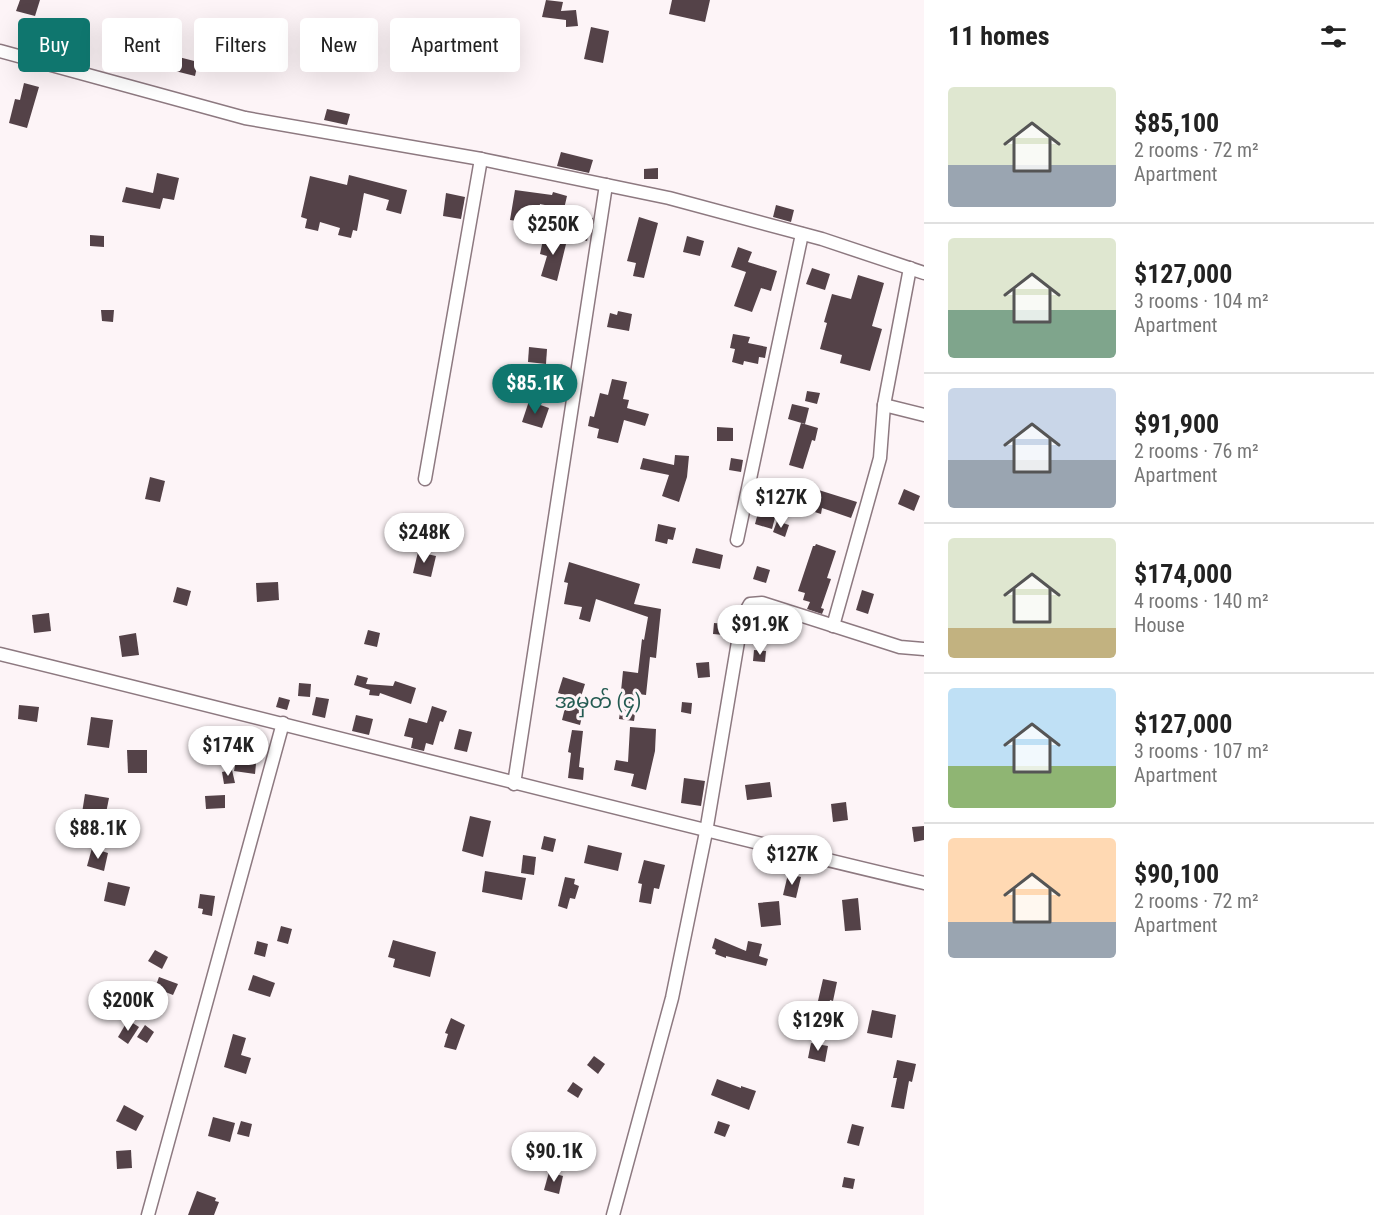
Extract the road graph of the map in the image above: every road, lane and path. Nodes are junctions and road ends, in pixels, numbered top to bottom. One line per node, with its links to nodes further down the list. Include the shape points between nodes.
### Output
1 (0, 51): 2 (street, via 245,118)
2 (481, 159): 3 (street); 9 (street)
3 (606, 185): 4 (street); 15 (street)
4 (802, 234): 5 (street); 10 (street)
5 (910, 268): 6 (street); 7 (street)
6 (924, 273)
7 (884, 405): 8 (street); 11 (street, via 880,458)
8 (924, 415)
9 (425, 479)
10 (737, 540)
11 (833, 626): 12 (street, via 900,647); 16 (street, via 762,603 750,604 742,618)
12 (924, 650)
13 (0, 654): 14 (street)
14 (283, 723): 15 (street); 18 (street)
15 (514, 784): 16 (street)
16 (706, 831): 17 (street); 19 (street, via 672,999)
17 (924, 883)
18 (148, 1215)
19 (613, 1215)

